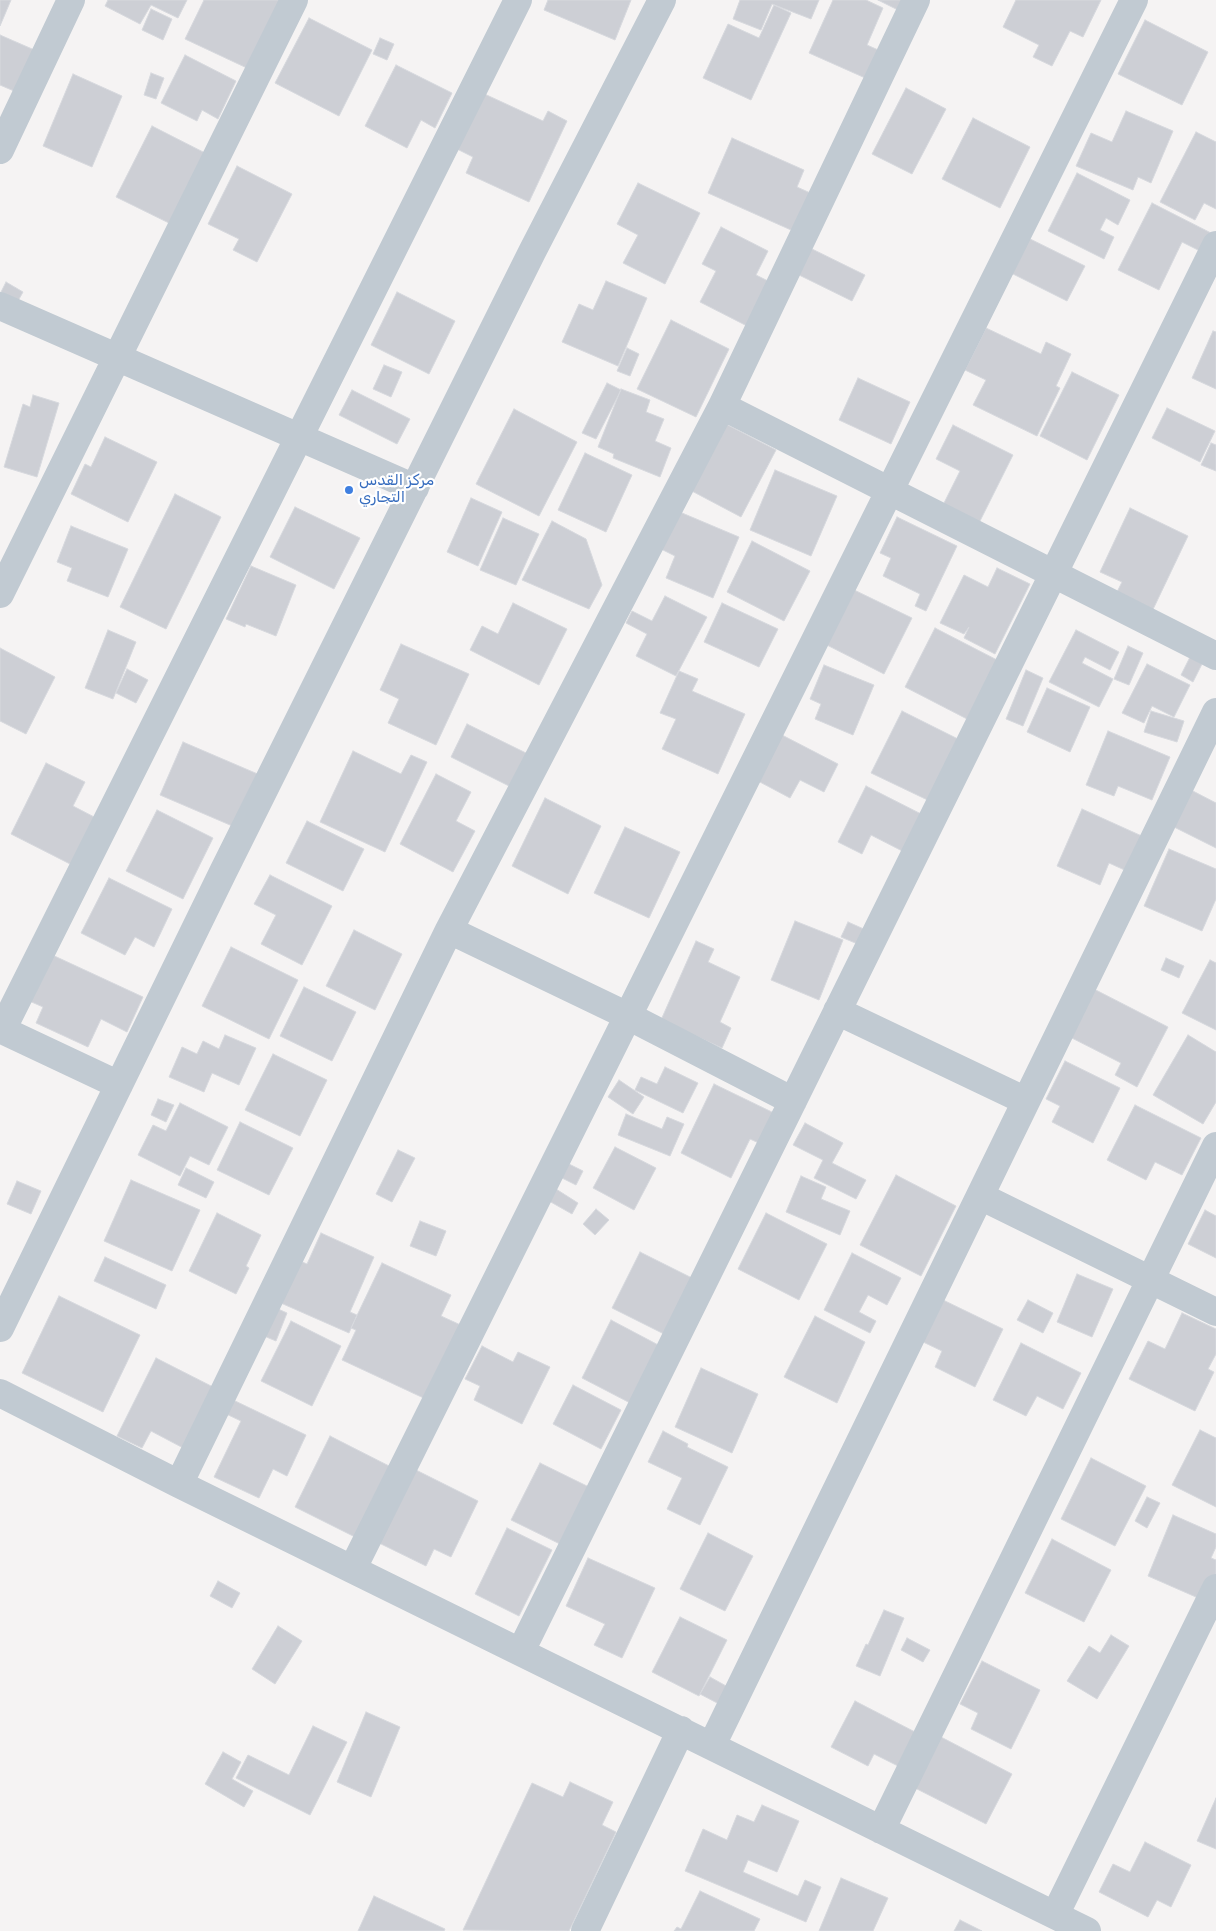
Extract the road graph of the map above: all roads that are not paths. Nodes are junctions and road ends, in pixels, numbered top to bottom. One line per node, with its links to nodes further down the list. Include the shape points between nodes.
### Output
1 (294, 0): 10 (street)
2 (518, 0): 12 (street)
3 (662, 0): 13 (street)
4 (916, 0): 11 (street)
5 (1134, 0): 14 (street)
6 (68, 1): 7 (street)
7 (0, 150)
8 (1216, 245): 15 (street)
9 (0, 306): 10 (street)
10 (118, 358): 12 (street); 16 (street)
11 (722, 406): 14 (street); 19 (street)
12 (299, 437): 13 (street); 22 (street)
13 (415, 488): 23 (street)
14 (888, 490): 15 (street); 21 (street)
15 (1053, 573): 17 (street); 20 (street)
16 (0, 594)
17 (1216, 656)
18 (1216, 712): 25 (street)
19 (449, 930): 21 (street); 32 (street)
20 (837, 1011): 24 (street); 25 (street)
21 (628, 1016): 24 (street); 33 (street)
22 (1, 1029): 23 (street)
23 (119, 1085): 30 (street)
24 (793, 1101): 35 (street)
25 (1026, 1101): 27 (street)
26 (1216, 1146): 28 (street)
27 (980, 1196): 28 (street); 37 (street)
28 (1150, 1280): 29 (street); 38 (street)
29 (1216, 1312)
30 (0, 1328)
31 (0, 1393): 32 (street)
32 (179, 1484): 33 (street)
33 (353, 1568): 35 (street)
34 (1216, 1588): 39 (street)
35 (521, 1650): 36 (street)
36 (681, 1730): 37 (street); 40 (street)
37 (712, 1745): 38 (street)
38 (880, 1830): 39 (street)
39 (1055, 1915): 41 (street)
40 (585, 1931)
41 (1087, 1931)

